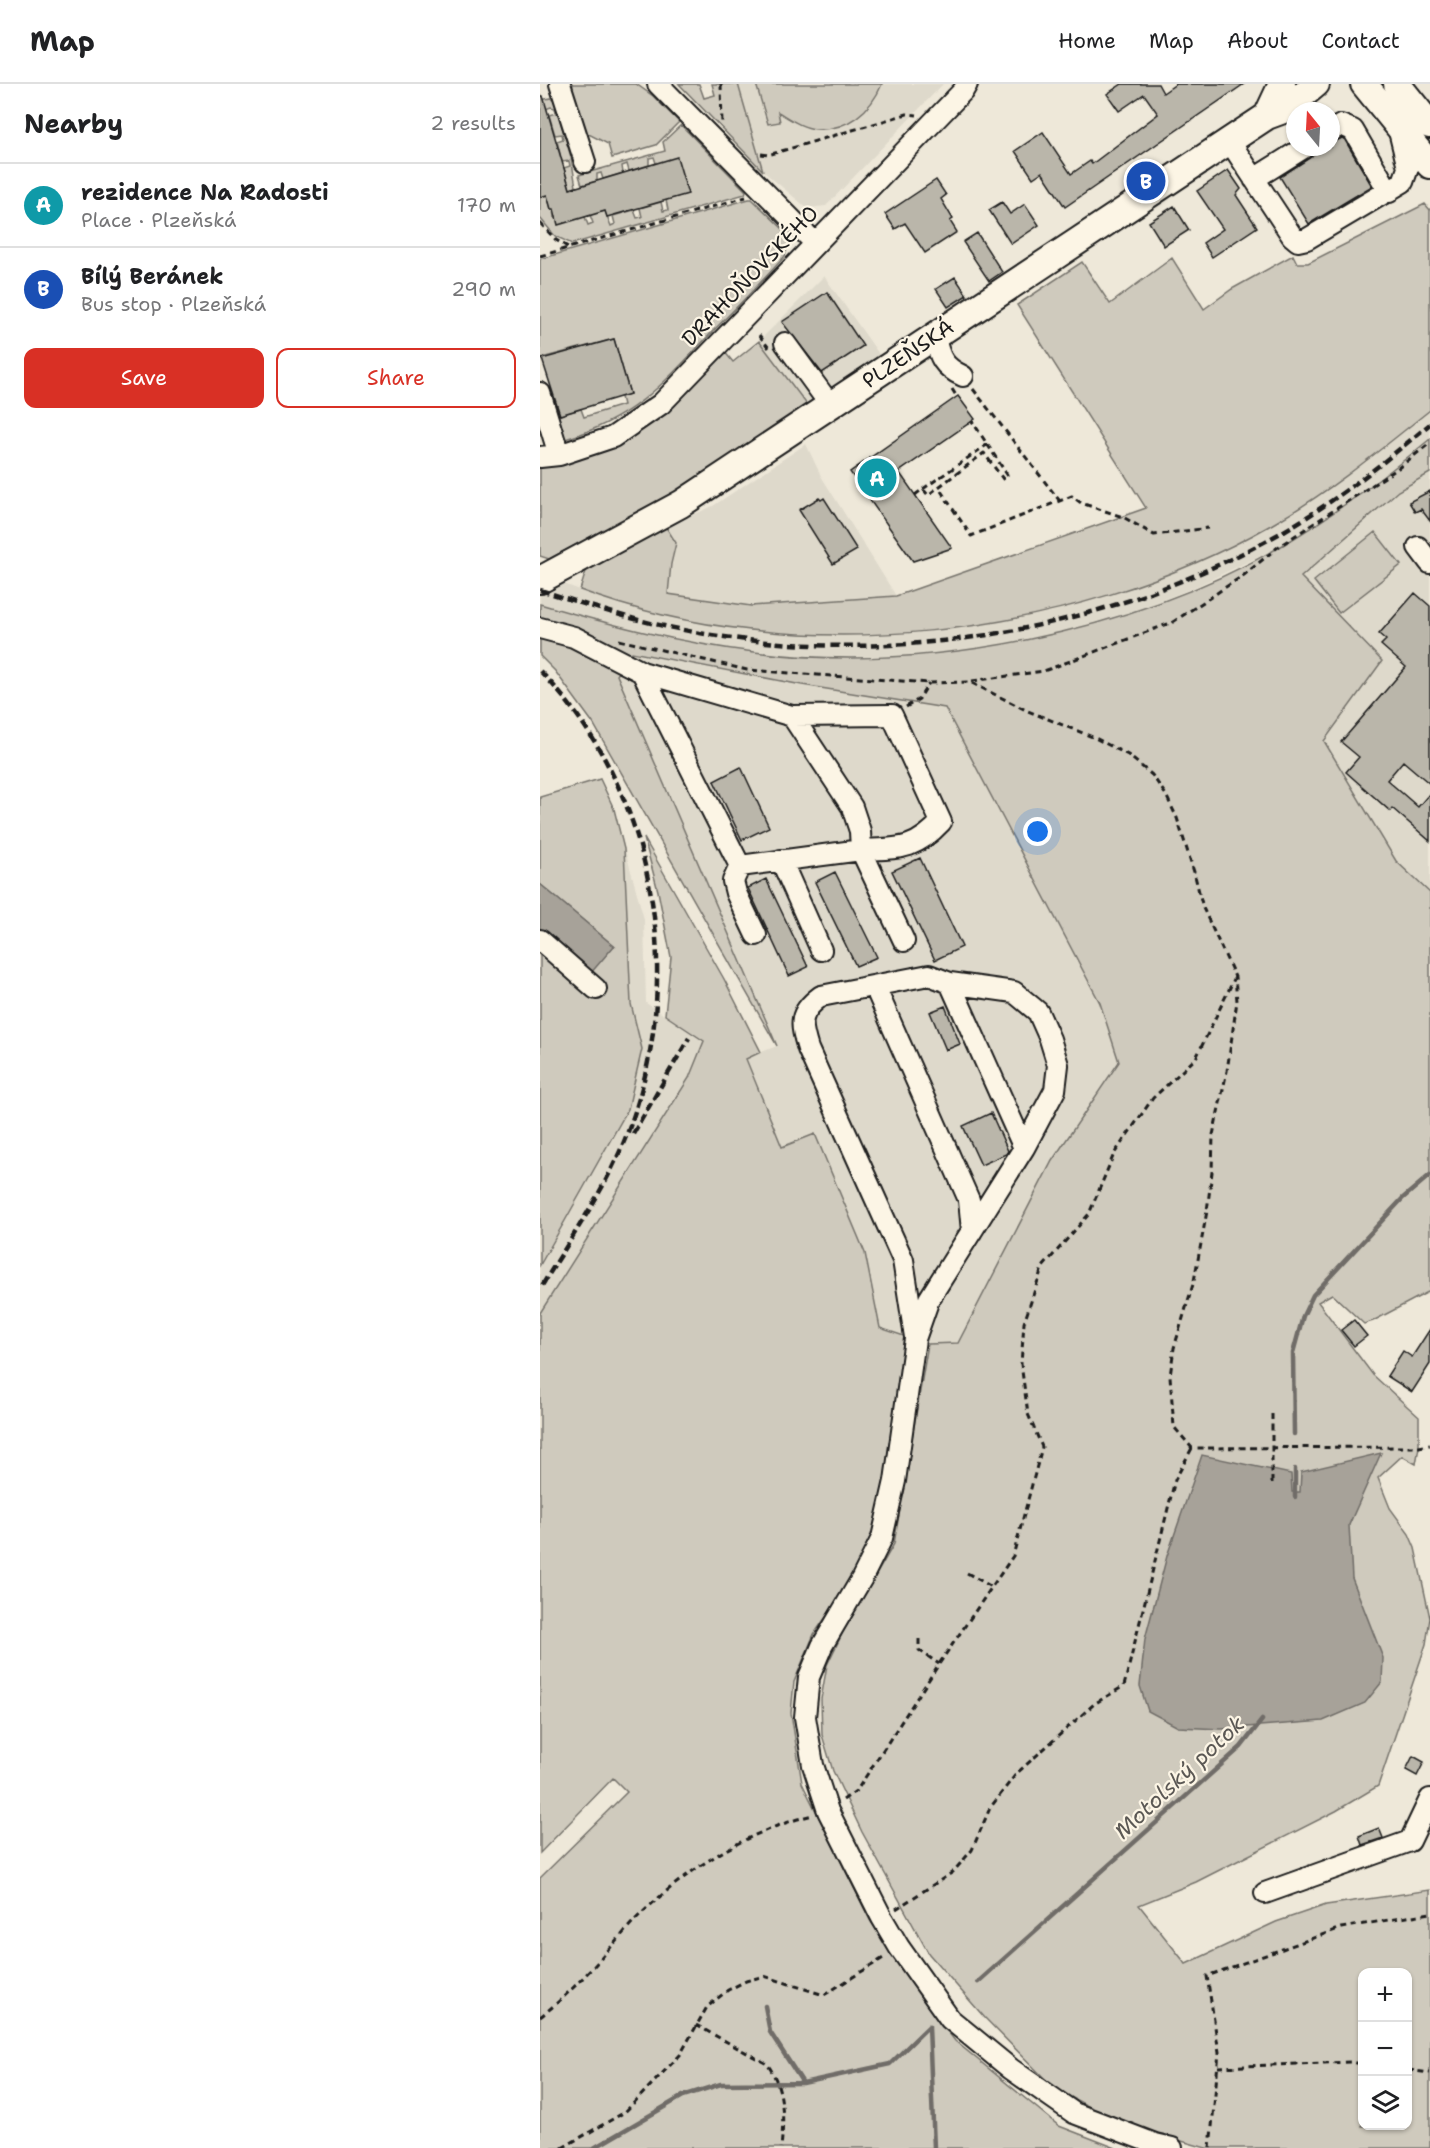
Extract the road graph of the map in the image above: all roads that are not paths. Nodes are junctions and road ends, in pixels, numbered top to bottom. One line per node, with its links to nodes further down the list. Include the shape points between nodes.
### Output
1 (560, 84): 14 (street)
2 (658, 84): 18 (street)
3 (967, 84): 18 (street, DRAHOŇOVSKÉHO)
4 (1316, 84): 8 (main road, PLZEŇSKÁ, via 1286,109)
5 (1364, 84): 9 (main road)
6 (1397, 84): 10 (main road)
7 (1282, 86): 8 (main road)
8 (1268, 116): 12 (main road, PLZEŇSKÁ)
9 (1397, 125): 15 (main road); 17 (street, via 1408,168 1403,182)
10 (1430, 125)
11 (1340, 126): 17 (street, via 1353,130)
12 (1230, 142): 16 (street); 19 (main road, PLZEŇSKÁ)
13 (1291, 156): 16 (street)
14 (585, 162)
15 (1430, 165)
16 (1254, 179): 17 (street, via 1298,242)
17 (1389, 192)
18 (815, 243): 24 (street, DRAHOŇOVSKÉHO, via 661,404 613,438)
19 (935, 336): 21 (street, via 938,353 950,370); 23 (main road, PLZEŇSKÁ)
20 (785, 343): 23 (street)
21 (963, 376)
22 (540, 393): 24 (street)
23 (831, 406): 25 (main road, PLZEŇSKÁ, via 681,504)
24 (549, 456)
25 (541, 580)
26 (540, 628): 27 (street, via 574,637)
27 (642, 672): 28 (street); 31 (street)
28 (792, 716): 29 (street, via 852,807); 29 (street, via 892,715 941,822 926,838 904,848)
29 (861, 850): 30 (street); 34 (street)
30 (781, 860): 31 (street); 35 (street)
31 (740, 866): 32 (street, via 733,881)
32 (756, 935)
33 (540, 940): 38 (street)
34 (904, 941)
35 (821, 950)
36 (950, 983): 37 (street, via 929,975); 39 (street); 39 (street, via 1014,992 1038,1012 1058,1065 1056,1090)
37 (875, 987): 40 (street, via 969,1200); 41 (street, via 821,996 807,1007 801,1026 903,1260)
38 (596, 988)
39 (1024, 1148): 40 (street)
40 (972, 1231): 41 (street, via 929,1299)
41 (915, 1340): 44 (street, via 895,1481 882,1538 809,1677 805,1717 813,1765 828,1811 882,1918 950,2019 1074,2114)
42 (1430, 1799): 43 (street, via 1410,1841)
43 (1265, 1893)
44 (1172, 2148)

